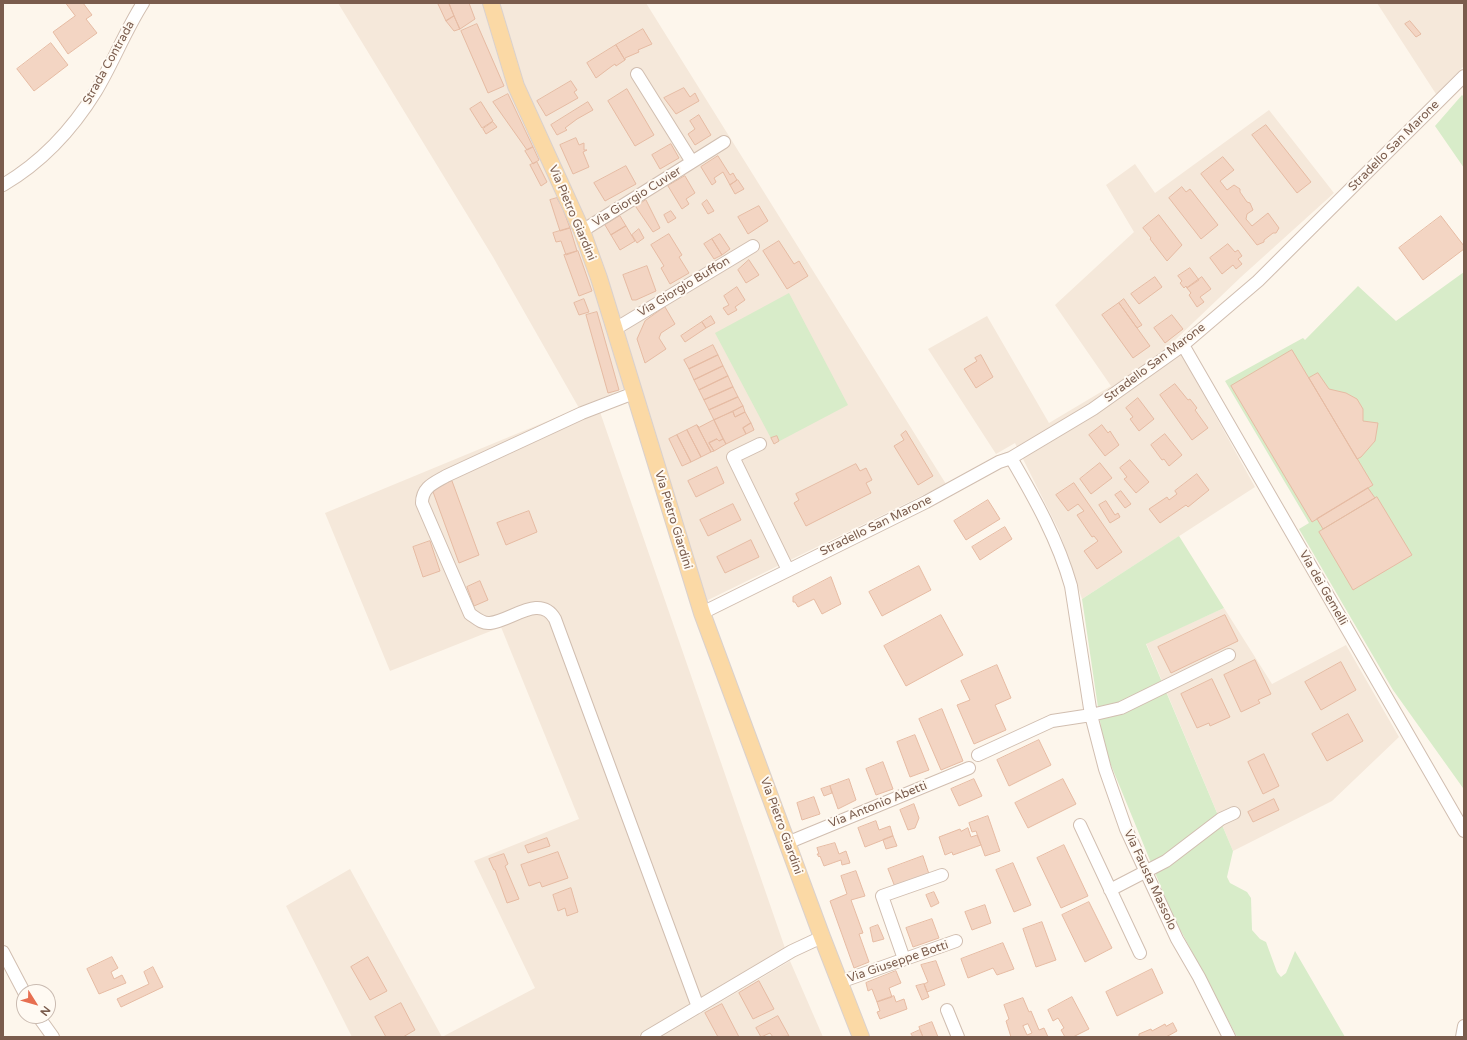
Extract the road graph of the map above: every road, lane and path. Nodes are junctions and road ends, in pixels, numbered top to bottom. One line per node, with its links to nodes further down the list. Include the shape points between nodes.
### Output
1 (143, 3): 7 (street, Strada Contrada, via 81,114 53,147 24,172)
2 (491, 3): 8 (main road, Via Pietro Giardini, via 516,86)
3 (638, 74): 6 (street, Via Giorgio Cuvier)
4 (1464, 76): 11 (street, Stradello San Marone, via 1258,282)
5 (724, 142): 6 (street, Via Giorgio Cuvier)
6 (692, 162): 8 (street, Via Giorgio Cuvier)
7 (3, 185)
8 (582, 231): 10 (main road, Via Pietro Giardini)
9 (753, 246): 10 (street, Via Giorgio Buffon)
10 (615, 329): 12 (main road, Via Pietro Giardini)
11 (1183, 345): 14 (street, Stradello San Marone, via 1093,409); 23 (street, Via dei Gemelli)
12 (634, 393): 16 (main road, Via Pietro Giardini); 35 (street, via 582,413 446,476 425,490 422,503 470,614 489,624 535,608 546,609 555,619)
13 (760, 444): 15 (street, via 733,457)
14 (1011, 458): 15 (street, Stradello San Marone); 18 (street, Via Fausta Massolo, via 1037,502 1066,568)
15 (788, 570): 16 (street, Stradello San Marone)
16 (702, 613): 24 (main road, Via Pietro Giardini)
17 (1229, 655): 18 (street, via 1121,708)
18 (1092, 715): 19 (street, via 1042,725); 25 (street, Via Fausta Massolo, via 1105,769 1126,829)
19 (978, 755)
20 (969, 768): 24 (street, Via Antonio Abetti)
21 (1234, 813): 25 (street, via 1221,819)
22 (1080, 825): 27 (street)
23 (1464, 831)
24 (787, 843): 28 (main road, Via Pietro Giardini)
25 (1146, 873): 27 (street); 43 (street, Via Fausta Massolo, via 1177,939)
26 (942, 875): 32 (street, via 882,896)
27 (1110, 890): 31 (street)
28 (822, 937): 33 (main road, Via Pietro Giardini); 35 (street, via 792,951)
29 (956, 942): 32 (street, Via Giuseppe Botti)
30 (3, 952): 34 (street)
31 (1140, 953)
32 (904, 960): 33 (street, Via Giuseppe Botti)
33 (840, 982): 41 (main road, Via Pietro Giardini)
34 (20, 984)
35 (698, 1007): 40 (street)
36 (947, 1010): 42 (street)
37 (44, 1024): 39 (street)
38 (1464, 1026): 44 (street)
39 (53, 1037)
40 (647, 1037)
41 (861, 1037)
42 (958, 1037)
43 (1229, 1037)
44 (1462, 1037)

